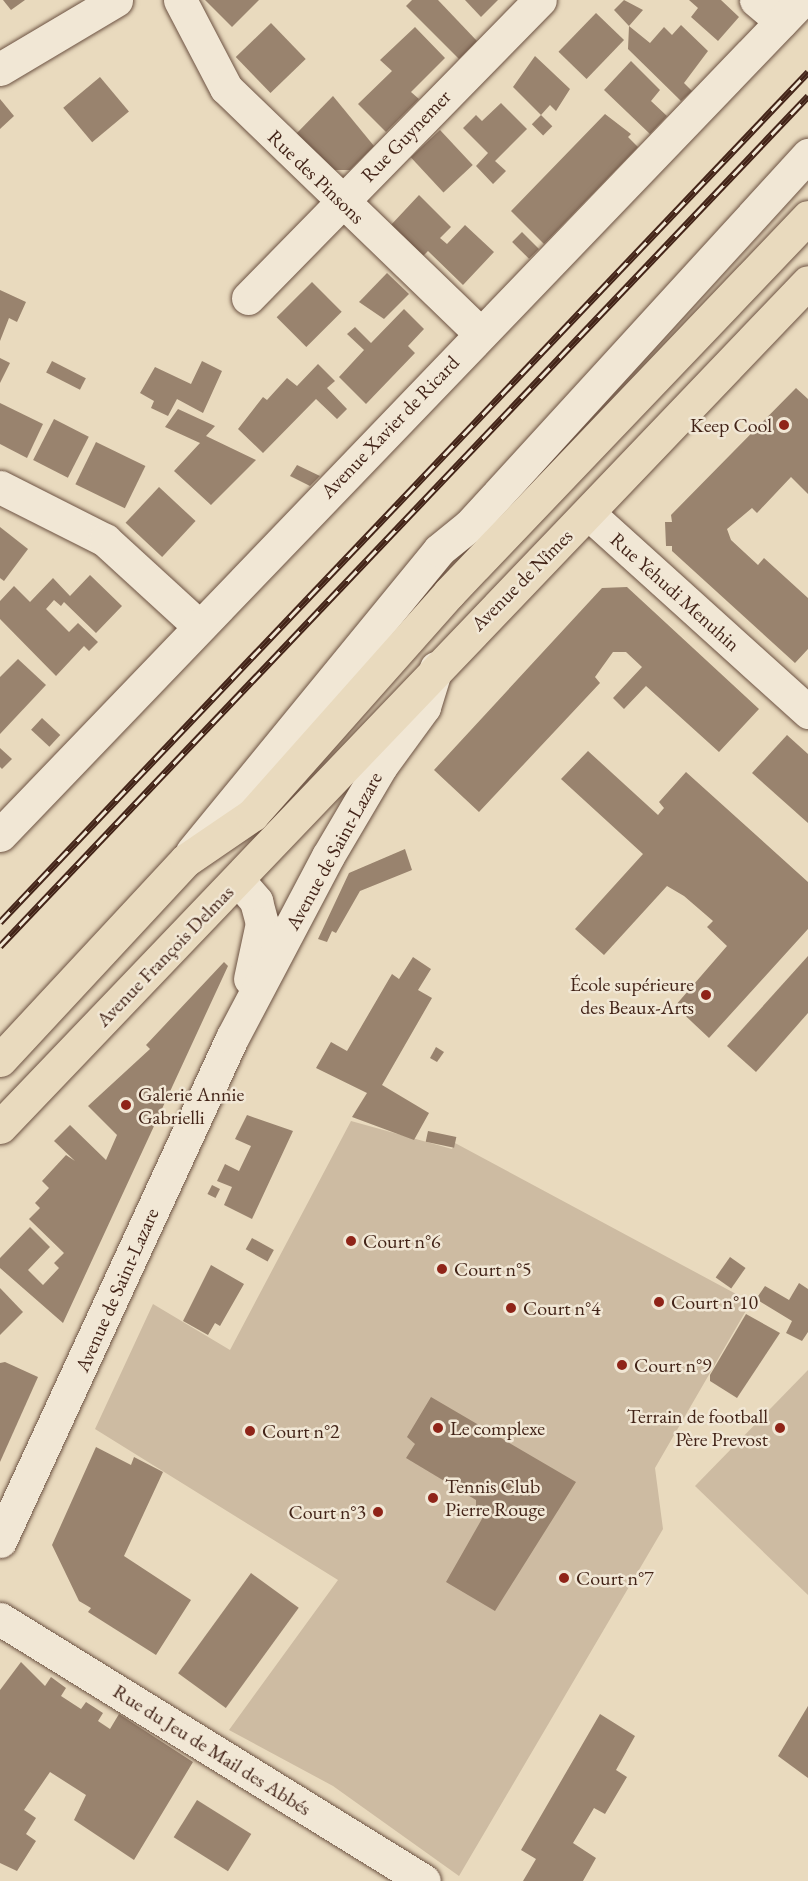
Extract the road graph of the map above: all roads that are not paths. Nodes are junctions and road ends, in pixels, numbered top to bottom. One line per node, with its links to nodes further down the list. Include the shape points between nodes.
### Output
1 (116, 0): 6 (street)
2 (180, 0): 8 (street, Rue des Pinsons, via 226,88)
3 (540, 0): 8 (street, Rue Guynemer)
4 (756, 0): 5 (street)
5 (791, 11): 12 (street, Avenue Xavier de Ricard)
6 (0, 69)
7 (808, 155): 16 (street)
8 (341, 203): 11 (street, Rue Guynemer); 12 (street, Rue des Pinsons)
9 (808, 217): 13 (main road)
10 (808, 282): 15 (main road, Avenue de Nîmes)
11 (248, 298)
12 (480, 333): 18 (street, Avenue Xavier de Ricard)
13 (586, 451): 15 (main road); 17 (main road)
14 (0, 487): 18 (street, via 105,540)
15 (588, 513): 19 (main road, Avenue de Nîmes); 20 (street, Rue Yehudi Menuhin)
16 (469, 526): 17 (street); 23 (street, via 439,549)
17 (449, 593): 21 (main road)
18 (198, 626): 22 (street, Avenue Xavier de Ricard)
19 (436, 666): 24 (main road, Avenue de Nîmes); 25 (street, Avenue de Saint-Lazare, via 424,707 381,766 328,856)
20 (808, 712)
21 (252, 815): 23 (main road); 24 (main road, Avenue François Delmas)
22 (0, 835)
23 (186, 860): 26 (main road)
24 (238, 880): 25 (street, Avenue de Saint-Lazare, via 256,901 262,923 259,951); 27 (main road, Avenue François Delmas)
25 (232, 1038): 28 (street, Avenue de Saint-Lazare)
26 (0, 1060)
27 (0, 1126)
28 (0, 1541)
29 (0, 1619): 30 (street, Rue du Jeu de Mail des Abbés)
30 (424, 1881)

